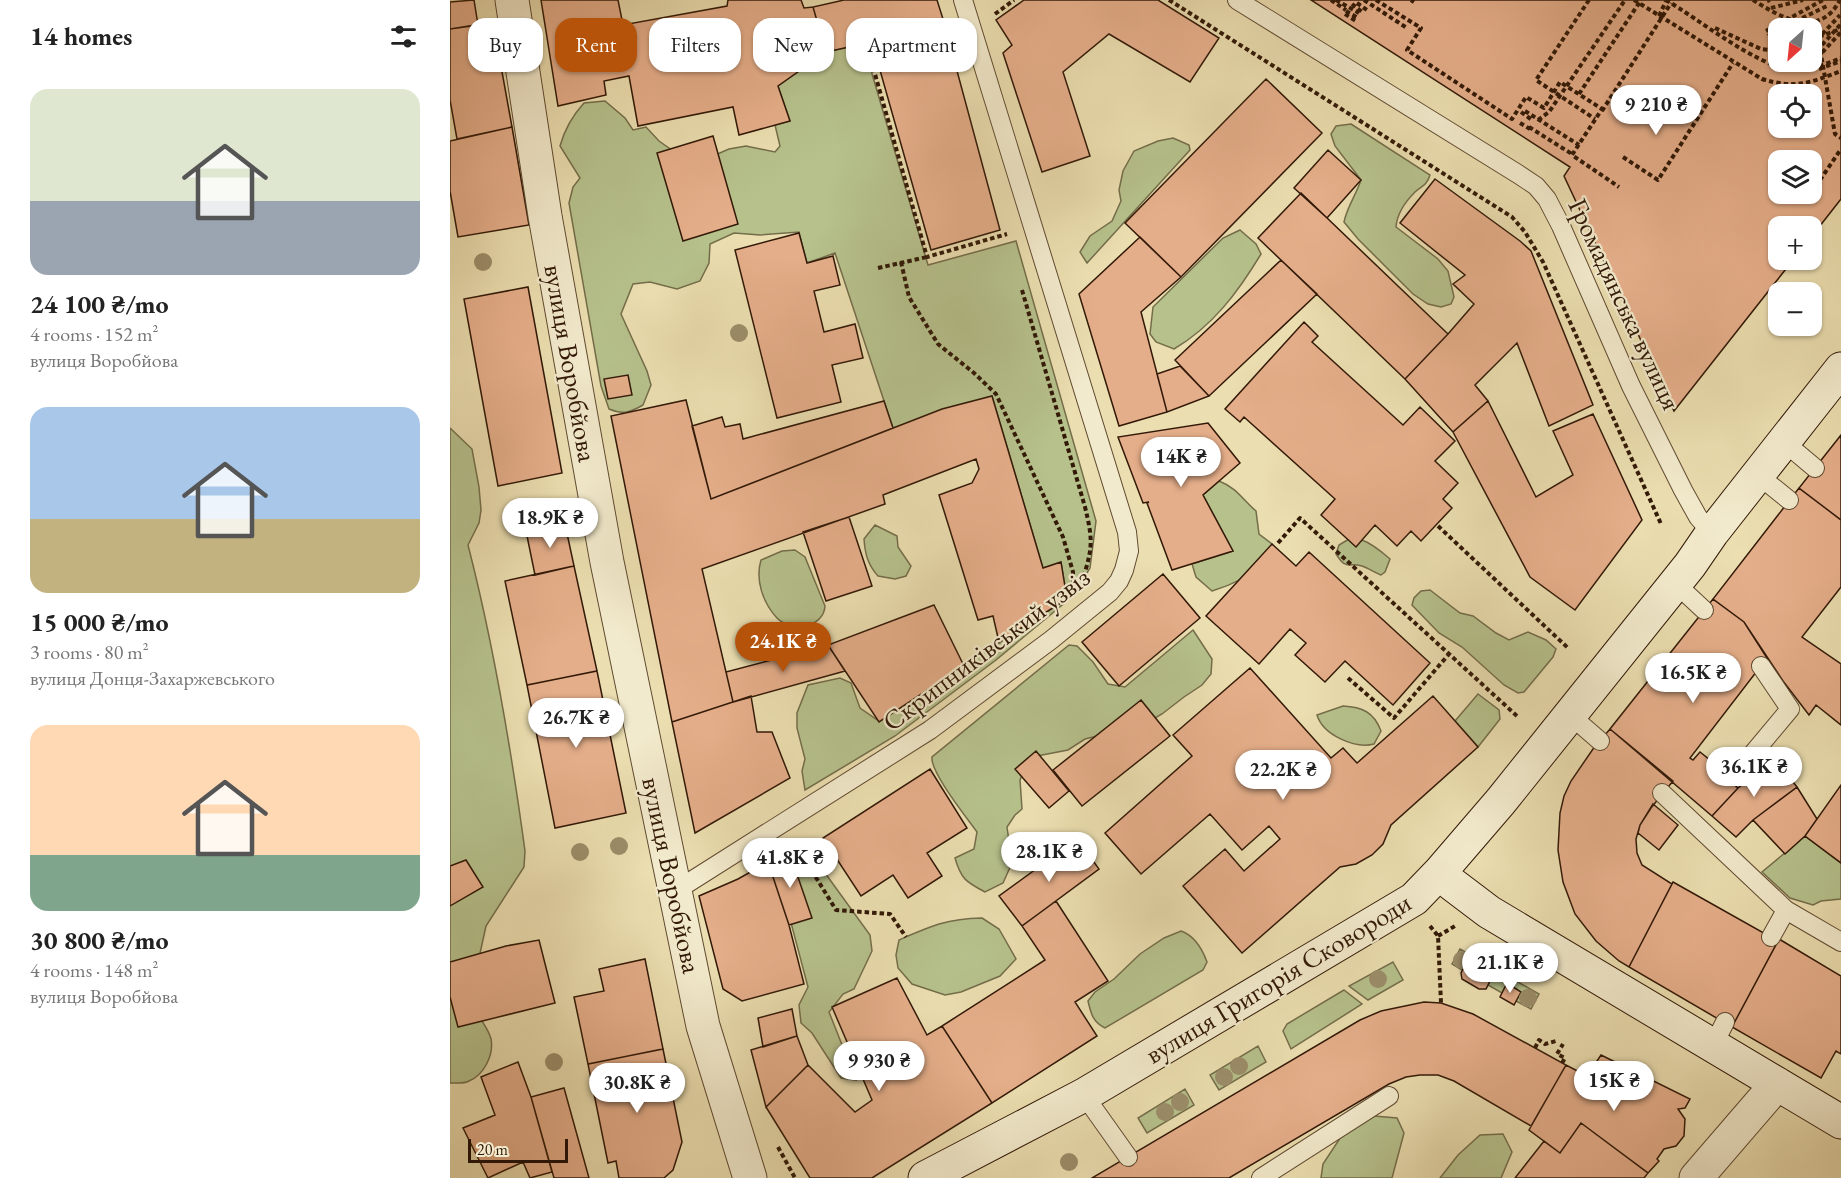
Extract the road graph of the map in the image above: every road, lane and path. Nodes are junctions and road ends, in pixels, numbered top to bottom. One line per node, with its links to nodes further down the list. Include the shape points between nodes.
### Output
1 (512, 0): 90 (street, вулиця Воробйова, via 544,216 603,542)
2 (963, 0): 78 (lane, Скрипниківський узвіз, via 1127,532 1129,551 1119,581)
3 (1014, 0): 30 (path)
4 (1169, 0): 71 (path, via 1512,217 1543,262)
5 (1237, 0): 73 (lane, Громадянська вулиця, via 1536,186 1561,226 1636,396 1698,517)
6 (1334, 0): 22 (path); 23 (path)
7 (1364, 0): 32 (path)
8 (1376, 0): 46 (path, via 1421,28 1407,50 1512,118 1526,97 1544,108 1560,82)
9 (1589, 0): 48 (path, via 1536,80)
10 (1625, 0): 47 (path, via 1550,112 1538,120)
11 (1634, 0): 24 (path)
12 (1641, 0): 46 (path)
13 (1753, 0): 26 (path)
14 (1803, 0): 21 (path)
15 (1823, 0): 27 (path)
16 (1840, 0): 29 (path)
17 (1669, 1): 24 (path); 40 (path, via 1717,30); 41 (path, via 1773,65 1791,71 1822,69); 47 (path, via 1579,145); 48 (path)
18 (1354, 2): 23 (path)
19 (1340, 5): 22 (path)
20 (1829, 5): 28 (path)
21 (1771, 8)
22 (1347, 11): 23 (path)
23 (1361, 14)
24 (1659, 16): 42 (path)
25 (1841, 16): 31 (path); 36 (path)
26 (1786, 18)
27 (1792, 18)
28 (1802, 18)
29 (1822, 18)
30 (986, 20)
31 (1832, 27)
32 (1407, 28)
33 (1840, 28): 34 (path); 37 (path); 39 (path)
34 (1822, 35)
35 (1841, 37): 38 (path)
36 (1822, 38)
37 (1822, 42)
38 (1822, 46)
39 (1822, 46)
40 (1768, 50)
41 (1841, 60)
42 (1733, 63): 44 (path, via 1780,84 1811,83); 54 (path, via 1658,180)
43 (1822, 63): 52 (path, via 1834,134)
44 (1841, 70)
45 (874, 72): 62 (path)
46 (1579, 94): 58 (path, via 1602,109 1572,155)
47 (1525, 112): 49 (path); 50 (path)
48 (1595, 119): 51 (path, via 1571,155)
49 (1532, 120)
50 (1539, 120)
51 (1518, 122)
52 (1841, 138)
53 (1841, 148): 55 (path); 56 (path); 57 (path)
54 (1623, 157)
55 (1831, 164)
56 (1827, 170)
57 (1822, 177)
58 (1619, 187)
59 (1004, 223): 60 (path)
60 (1007, 234): 61 (path); 62 (path)
61 (1010, 245)
62 (927, 256): 63 (path)
63 (901, 262): 64 (path); 78 (path, via 909,297 938,344 996,394 1063,537 1073,572 1073,596)
64 (878, 268)
65 (1019, 279): 76 (path, via 1092,537 1090,558)
66 (1841, 369): 67 (street, вулиця Григорія Сковороди)
67 (1784, 442): 68 (lane); 69 (street, вулиця Григорія Сковороди)
68 (1815, 468)
69 (1758, 475): 70 (lane); 73 (street, вулиця Григорія Сковороди)
70 (1789, 500)
71 (1661, 524)
72 (1438, 526): 79 (path)
73 (1712, 533): 75 (street, вулиця Григорія Сковороди)
74 (1278, 543): 80 (path, via 1300,518)
75 (1676, 583): 77 (lane); 83 (street, вулиця Григорія Сковороди)
76 (1077, 591)
77 (1704, 610)
78 (1052, 640): 90 (lane, Скрипниківський узвіз, via 930,730)
79 (1568, 648)
80 (1449, 654): 82 (path, via 1394,718); 84 (path)
81 (1761, 666): 86 (lane, via 1790,709)
82 (1348, 678)
83 (1570, 714): 85 (lane); 89 (street, вулиця Григорія Сковороди)
84 (1517, 716)
85 (1600, 741)
86 (1750, 757)
87 (1662, 793): 91 (lane)
88 (793, 839): 95 (path, via 836,910 890,914)
89 (1440, 872): 103 (street, via 1489,912 1719,1034); 104 (street, вулиця Григорія Сковороди, via 1414,899)
90 (674, 889): 108 (street, вулиця Воробйова, via 704,1026)
91 (1786, 910): 96 (lane); 97 (lane)
92 (1460, 923): 94 (path)
93 (1430, 925): 94 (path)
94 (1438, 936): 98 (path)
95 (906, 937)
96 (1771, 938)
97 (1841, 942)
98 (1441, 1003)
99 (1557, 1041): 101 (path, via 1545,1044 1539,1040)
100 (1563, 1044): 102 (path, via 1557,1054 1565,1058)
101 (1535, 1048)
102 (1562, 1063)
103 (1777, 1084): 106 (street); 111 (street)
104 (1084, 1095): 107 (lane); 109 (street, вулиця Григорія Сковороди)
105 (1389, 1096): 110 (lane)
106 (1841, 1122)
107 (1128, 1157)
108 (750, 1178)
109 (926, 1178)
110 (1261, 1178)
111 (1696, 1178)

